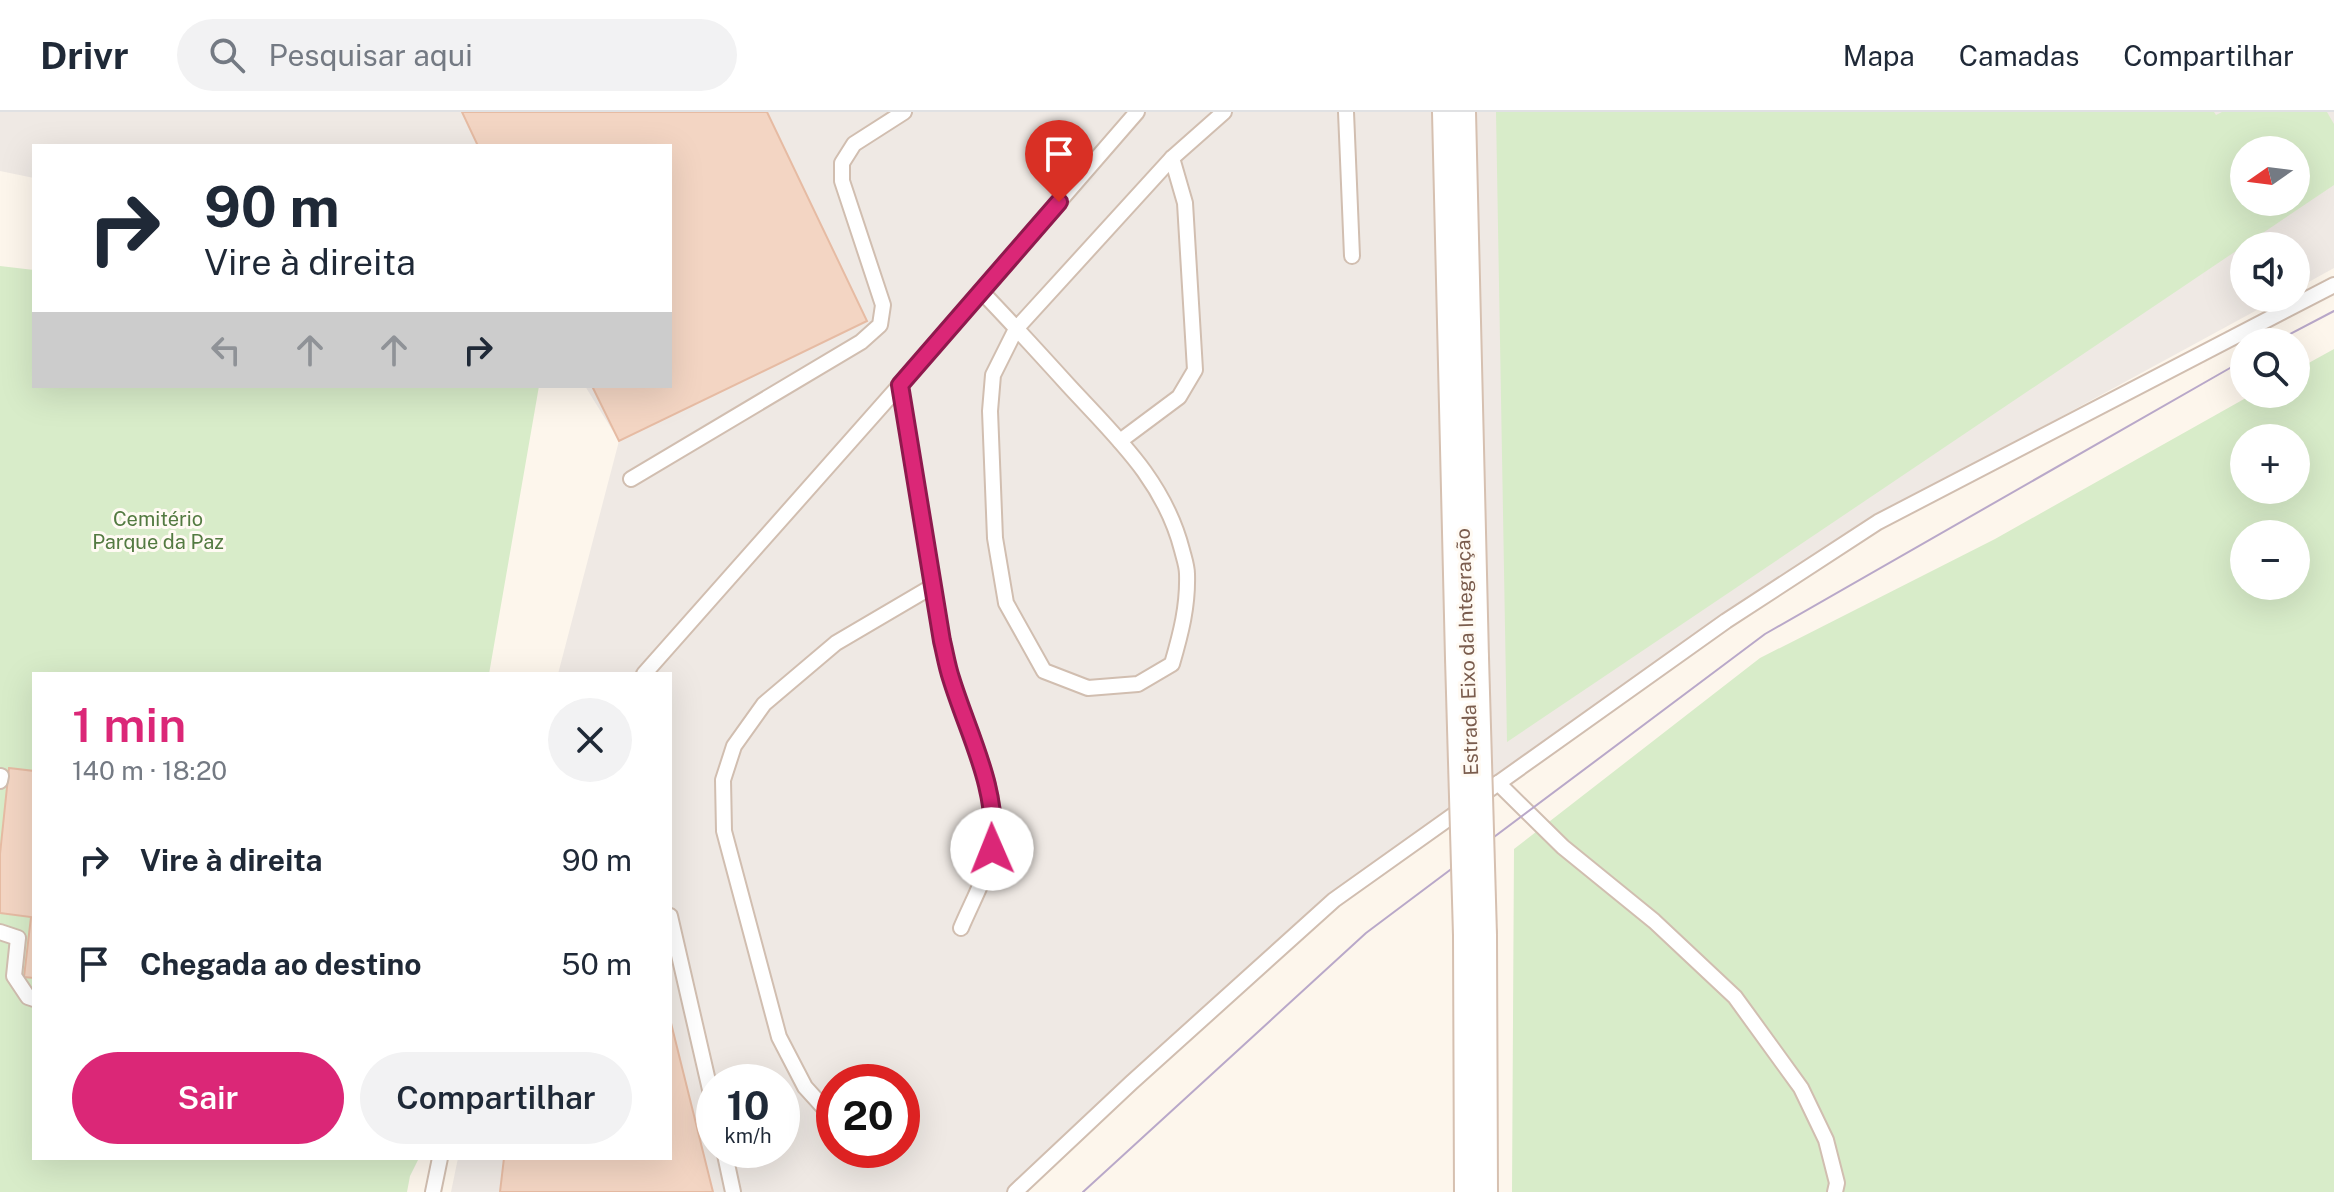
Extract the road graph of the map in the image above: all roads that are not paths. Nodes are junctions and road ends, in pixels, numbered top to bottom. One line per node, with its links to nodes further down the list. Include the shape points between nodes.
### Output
1 (904, 112): 13 (lane, via 854,144 842,163 842,181 883,305 880,325 861,342)
2 (1137, 112): 9 (lane)
3 (1224, 112): 6 (lane)
4 (1346, 112): 7 (lane)
5 (1454, 112): 28 (main road, Estrada Eixo da Integração, bridge, via 1475,935)
6 (1172, 158): 10 (lane); 12 (lane, via 1185,203 1195,370 1179,397)
7 (1352, 256)
8 (2334, 285): 16 (lane, via 1878,522 1726,621)
9 (981, 291): 10 (lane); 11 (lane)
10 (1016, 329): 12 (lane); 12 (lane, via 993,375 990,411 995,538 1006,603 1044,671 1088,688 1138,684 1172,664 1186,613 1187,571 1170,512 1150,476)
11 (900, 385): 14 (lane); 15 (lane)
12 (1120, 441)
13 (631, 479)
14 (933, 586): 18 (lane, via 951,678 993,817 987,870); 22 (lane, via 836,643 764,704 734,746 723,780 724,831 779,1037)
15 (646, 672)
16 (1498, 783): 27 (lane, via 1334,900); 29 (lane, via 1735,997 1801,1088 1826,1140)
17 (672, 925): 21 (lane)
18 (961, 928)
19 (0, 932): 20 (lane, via 18,938 14,976)
20 (32, 998)
21 (704, 1064)
22 (816, 1099)
23 (440, 1160): 25 (lane)
24 (728, 1168): 26 (lane)
25 (433, 1192)
26 (733, 1192)
27 (1015, 1192)
28 (1476, 1192)
29 (1835, 1192)

